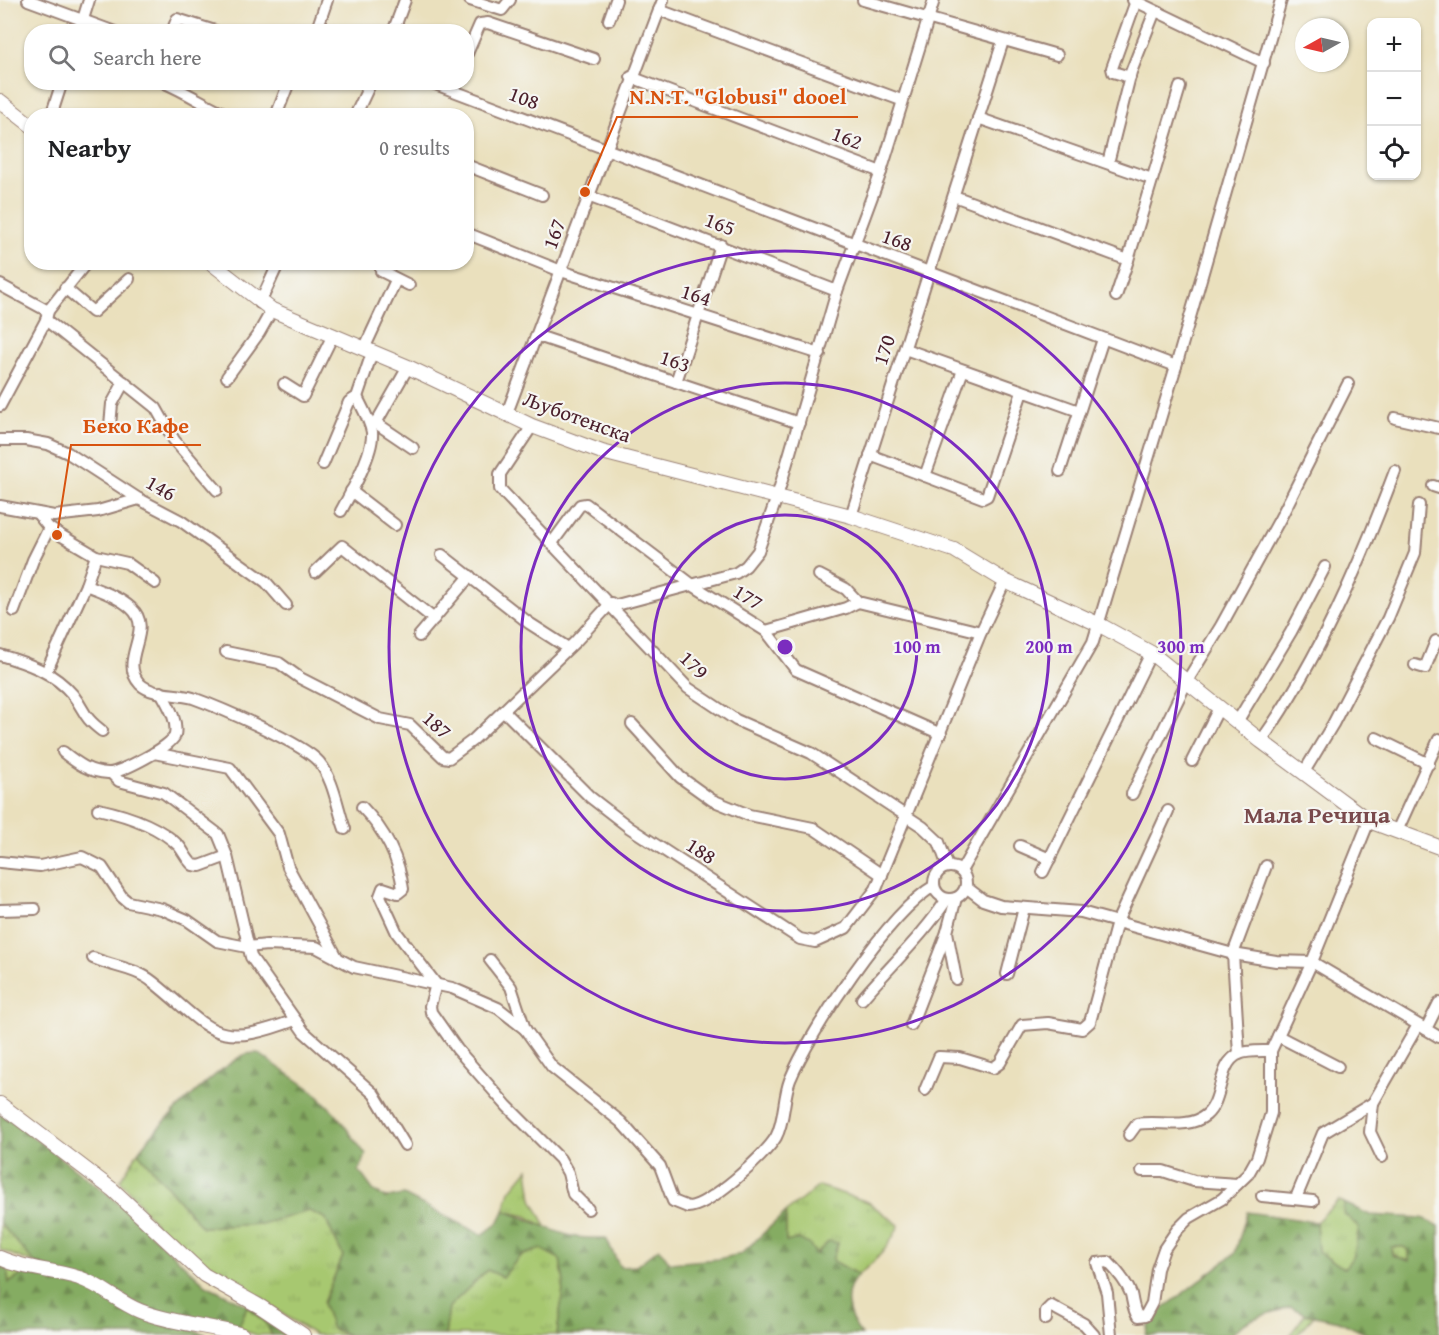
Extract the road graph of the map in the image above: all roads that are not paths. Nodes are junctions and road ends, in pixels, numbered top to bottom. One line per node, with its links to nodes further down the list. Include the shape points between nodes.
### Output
1 (28, 0): 17 (street)
2 (89, 0): 18 (street)
3 (327, 0): 21 (street)
4 (405, 0): 22 (street)
5 (470, 0): 12 (street)
6 (510, 0): 12 (street, via 502,10)
7 (616, 0): 15 (street)
8 (863, 0): 16 (street)
9 (934, 0): 16 (street)
10 (1281, 0): 27 (street)
11 (1134, 1): 14 (street); 29 (street, via 1112,68)
12 (486, 2)
13 (661, 5): 28 (street, 167); 36 (street)
14 (1155, 11): 27 (street); 29 (street)
15 (609, 20)
16 (928, 20): 24 (street); 36 (street)
17 (77, 24)
18 (82, 24)
19 (175, 24): 20 (street, via 177,19)
20 (193, 24)
21 (319, 24)
22 (396, 24)
23 (474, 38): 26 (street, via 480,24 488,23)
24 (1003, 41): 25 (street); 42 (street, 170)
25 (1057, 55)
26 (594, 59)
27 (1264, 63): 78 (street)
28 (631, 77): 44 (street, 167); 47 (street, 162)
29 (1130, 77): 45 (street)
30 (1180, 87): 48 (street)
31 (59, 90): 38 (street)
32 (181, 90): 39 (street)
33 (287, 90): 40 (street)
34 (367, 90): 41 (street)
35 (461, 90): 44 (street, 108)
36 (901, 100): 47 (street)
37 (0, 101): 43 (main road)
38 (54, 108)
39 (211, 108)
40 (279, 108)
41 (359, 108)
42 (978, 118): 45 (street); 51 (street, 170)
43 (24, 120)
44 (605, 148): 50 (street, 167); 53 (street, 168)
45 (1108, 163): 48 (street)
46 (474, 168): 49 (street)
47 (881, 172): 53 (street)
48 (1152, 179): 55 (street)
49 (542, 195)
50 (588, 196): 54 (street, 165); 60 (street, 167)
51 (954, 196): 55 (street); 61 (street, 170)
52 (474, 236): 60 (street, 164)
53 (854, 244): 61 (street, 168); 67 (street)
54 (721, 245): 67 (street, 165); 71 (street)
55 (1128, 260): 68 (street)
56 (80, 270): 66 (street)
57 (220, 270): 69 (main road, Љуботенска)
58 (277, 270): 69 (street)
59 (381, 271): 63 (street)
60 (561, 271): 71 (street, 164); 73 (street, 167)
61 (930, 272): 74 (street, 168); 75 (street, 170)
62 (129, 279): 66 (street, via 93,312)
63 (396, 280): 65 (street); 76 (street)
64 (0, 285): 70 (street, 146)
65 (409, 285)
66 (65, 288): 70 (street)
67 (837, 291): 77 (street)
68 (1116, 296)
69 (266, 306): 72 (main road, Љуботенска); 81 (street, via 259,333)
70 (47, 315): 82 (street, 146); 88 (street)
71 (698, 316): 77 (street, 164); 83 (street)
72 (333, 335): 76 (main road, Љуботенска); 84 (street, via 303,396)
73 (538, 336): 83 (street, 163); 90 (street, 167)
74 (1103, 339): 78 (street, 168); 89 (street)
75 (905, 349): 80 (street); 98 (street, 170)
76 (368, 351): 79 (main road, Љуботенска); 87 (street)
77 (820, 354): 92 (street)
78 (1176, 366): 130 (street)
79 (408, 367): 90 (main road, Љуботенска); 97 (street, via 376,423)
80 (963, 370): 86 (street); 102 (street)
81 (227, 377)
82 (124, 382): 93 (street, via 112,404); 103 (street, 146, via 162,415 174,440)
83 (676, 382): 92 (street, 163)
84 (284, 384)
85 (1348, 384): 142 (street, via 1276,527)
86 (1022, 392): 89 (street); 102 (street, via 987,496 978,498)
87 (357, 397): 99 (street, via 349,402); 104 (street, via 372,431)
88 (0, 406)
89 (1079, 411): 100 (street)
90 (507, 413): 94 (main road, Љуботенска)
91 (1395, 418): 95 (street)
92 (799, 423): 105 (street)
93 (110, 425)
94 (532, 426): 105 (main road, Љуботенска, via 602,452); 114 (street, 179, via 498,482 500,489)
95 (1439, 428)
96 (0, 440): 106 (street, 146, via 48,444 96,469)
97 (413, 448)
98 (870, 455): 102 (street); 111 (street, 170)
99 (323, 464)
100 (1060, 471)
101 (1395, 471): 152 (street, via 1348,586 1285,707)
102 (925, 476)
103 (217, 490)
104 (351, 492): 109 (street); 112 (street)
105 (777, 497): 111 (main road, Љуботенска); 124 (street, via 758,551 746,566)
106 (139, 499): 110 (street, via 98,511 54,516); 126 (street, 146, via 181,521 266,582)
107 (0, 506): 110 (street)
108 (1419, 506): 157 (street, via 1414,553 1388,618)
109 (341, 511)
110 (37, 513): 113 (street)
111 (851, 516): 121 (main road, Љуботенска, via 954,550)
112 (395, 525)
113 (49, 528): 116 (street); 128 (street)
114 (552, 543): 124 (street, 177, via 580,505 586,504); 127 (street, 179)
115 (442, 555): 120 (street)
116 (96, 556): 122 (street, via 127,562); 123 (street)
117 (1325, 567): 146 (street)
118 (315, 572): 129 (street, via 342,546)
119 (819, 575): 125 (street, via 846,589)
120 (470, 576): 129 (street); 135 (street)
121 (1005, 581): 130 (main road, Љуботенска); 132 (street, 188)
122 (155, 583)
123 (86, 585): 141 (street); 143 (street, via 132,608 142,629 132,662 134,674 140,684)
124 (694, 586): 127 (street); 131 (street, 177)
125 (858, 602): 131 (street); 132 (street)
126 (286, 605)
127 (612, 605): 135 (street, 187); 163 (street, 179, via 671,673 711,705 811,753)
128 (14, 611)
129 (434, 619): 133 (street)
130 (1098, 624): 137 (main road, Љуботенска); 174 (street, via 1089,651)
131 (766, 631): 149 (street, 177, via 796,670 807,677)
132 (981, 632): 149 (street, 188)
133 (419, 636)
134 (1436, 641): 139 (street)
135 (568, 648): 145 (street, 187)
136 (226, 652): 145 (street, 187, via 279,663 305,682 380,719 410,725 446,758 473,740)
137 (1151, 653): 142 (main road, Љуботенска); 170 (street)
138 (0, 656): 141 (street)
139 (1434, 658): 140 (street, via 1425,668)
140 (1415, 665)
141 (46, 672): 148 (street, via 74,697 85,718)
142 (1187, 681): 144 (main road, Љуботенска); 159 (street)
143 (160, 692): 154 (street, via 172,714 175,735); 165 (street, via 206,703 304,749 330,779)
144 (1219, 708): 146 (main road, Љуботенска); 155 (street)
145 (504, 711): 176 (street, 188, via 590,797 630,828 800,939 815,942 846,928 863,909)
146 (1237, 722): 152 (main road, Љуботенска)
147 (632, 724): 176 (street, via 680,777 712,800 749,815 813,828)
148 (102, 731)
149 (941, 734): 163 (street, 188)
150 (1376, 738): 156 (street)
151 (1439, 739): 156 (street)
152 (1261, 741): 157 (main road, Љуботенска)
153 (63, 752): 158 (street, via 84,769)
154 (154, 753): 158 (street); 188 (street, via 230,768 279,834 288,867)
155 (1192, 761)
156 (1429, 764): 166 (street)
157 (1304, 772): 164 (main road, Љуботенска)
158 (112, 774): 169 (street, via 119,781 164,794 211,826 223,842)
159 (1132, 794)
160 (362, 807): 193 (street, via 379,825 402,880 401,893 383,888 380,896 397,933)
161 (98, 809): 169 (street, via 154,828 179,846 193,865)
162 (1168, 811): 183 (street)
163 (905, 816): 173 (street, 179, via 939,842); 176 (street, 188)
164 (1369, 821): 166 (main road, Љуботенска); 190 (street)
165 (345, 829)
166 (1397, 831): 168 (main road, Љуботенска)
167 (1020, 846): 170 (street)
168 (1439, 847)
169 (227, 856): 185 (street)
170 (1050, 859): 175 (street)
171 (0, 862): 185 (street, via 40,866 82,857 102,867 128,902 162,909 187,920 217,941)
172 (1266, 866): 186 (street)
173 (948, 867): 174 (street); 177 (street, via 937,874)
174 (961, 871): 178 (street)
175 (1043, 872)
176 (882, 875)
177 (934, 886): 179 (street, via 938,895); 199 (street, via 919,896 879,941 840,993 789,1082 775,1139 750,1166 693,1207 678,1205 673,1200 654,1158 610,1112 547,1062)
178 (966, 887): 179 (street); 180 (street, via 983,900)
179 (952, 899): 184 (street); 194 (street)
180 (1024, 908): 183 (street, via 1081,912); 191 (street)
181 (35, 909): 182 (street)
182 (0, 910)
183 (1117, 922): 186 (street); 205 (street, via 1090,1022 1082,1029 1048,1023 1022,1025 1000,1063 993,1068 960,1058 939,1057)
184 (947, 932): 192 (street); 197 (street)
185 (247, 947): 188 (street, via 316,947); 196 (street)
186 (1233, 954): 190 (street); 203 (street)
187 (93, 958): 196 (street, via 141,973 197,1022 230,1036)
188 (338, 959): 193 (street, via 381,974)
189 (490, 960): 199 (street, via 511,987)
190 (1312, 962): 198 (street); 200 (street)
191 (1007, 974)
192 (956, 979)
193 (436, 984): 199 (street, via 468,993 498,1008); 216 (street, via 431,1012 457,1049 507,1106 560,1159 573,1194)
194 (862, 999)
195 (1439, 1003): 198 (street)
196 (295, 1020): 209 (street, via 316,1045 374,1094)
197 (911, 1025)
198 (1422, 1027): 201 (street); 206 (street)
199 (525, 1029)
200 (1278, 1036): 202 (street); 204 (street)
201 (1439, 1037)
202 (1271, 1051): 203 (street); 212 (street, via 1271,1113 1257,1158)
203 (1239, 1054): 208 (street, via 1225,1073 1216,1104 1205,1116 1192,1122 1137,1124)
204 (1338, 1067)
205 (924, 1090)
206 (1373, 1103): 210 (street, via 1370,1132); 214 (street, via 1323,1133)
207 (0, 1104): 220 (main road, via 107,1185 204,1275)
208 (1129, 1135)
209 (405, 1145)
210 (1382, 1157)
211 (1142, 1172): 212 (street, via 1162,1171 1194,1181)
212 (1237, 1184): 222 (street, via 1189,1218 1170,1239 1157,1269 1152,1303 1145,1316 1135,1314 1131,1295 1117,1271 1108,1262 1097,1263 1107,1293)
213 (1262, 1196): 214 (street)
214 (1296, 1198): 215 (street)
215 (1312, 1201)
216 (588, 1209)
217 (0, 1258): 219 (main road, via 21,1267 90,1282 135,1309 155,1316)
218 (1046, 1319): 221 (street, via 1051,1306 1084,1323)
219 (242, 1335)
220 (303, 1335)
221 (1094, 1335)
222 (1112, 1335)

